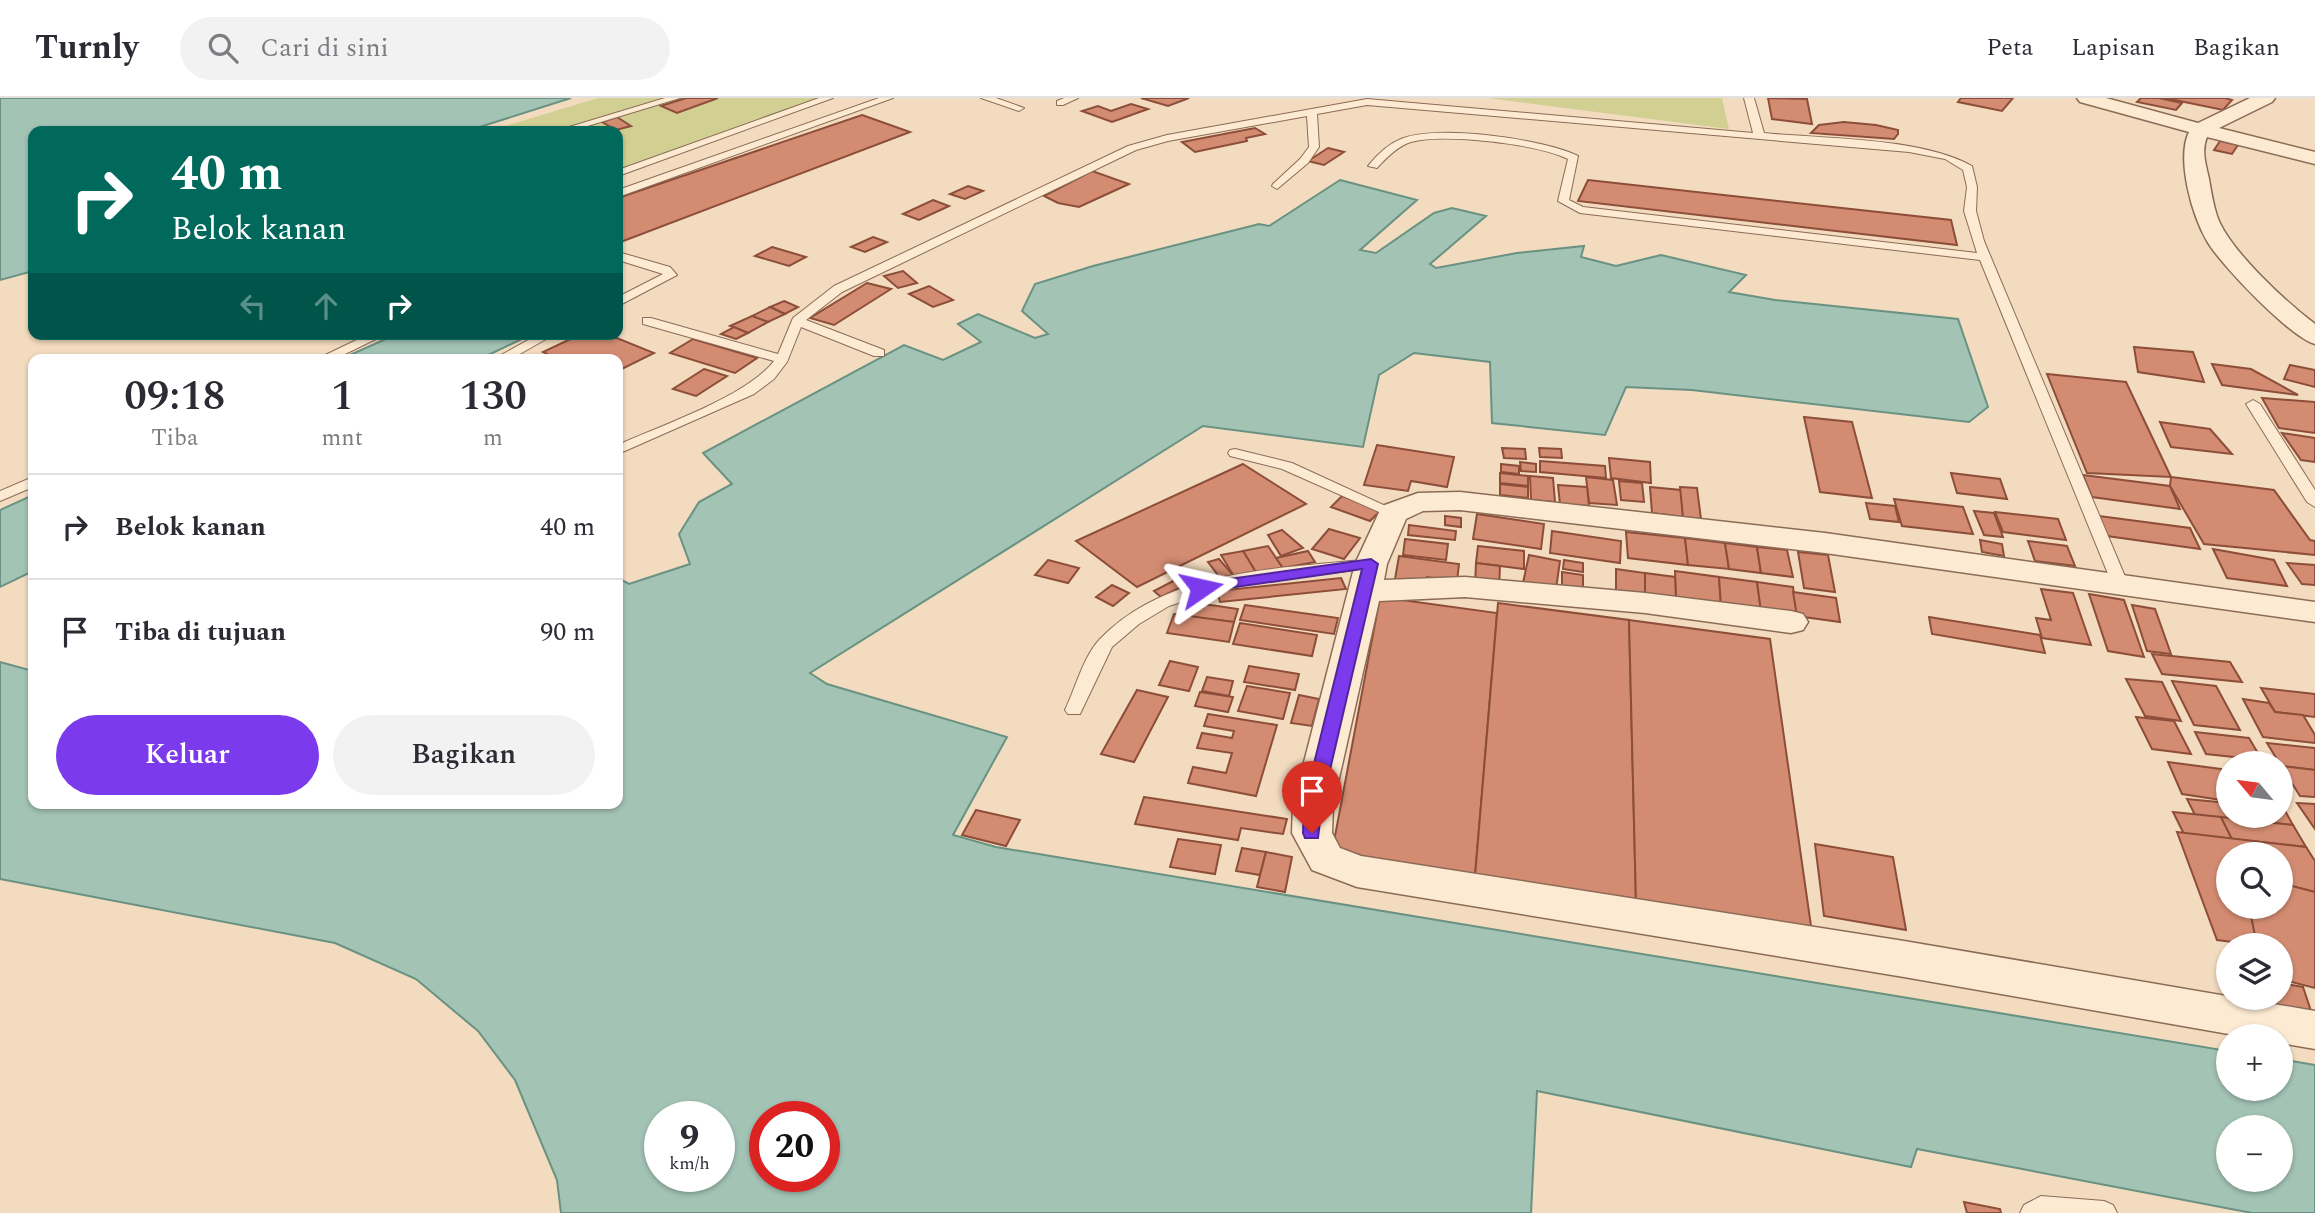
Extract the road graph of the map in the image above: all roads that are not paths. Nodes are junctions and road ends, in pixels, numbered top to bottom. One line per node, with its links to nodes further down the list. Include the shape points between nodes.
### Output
1 (675, 98): 14 (lane)
2 (828, 98): 19 (lane)
3 (888, 98): 21 (lane)
4 (986, 98): 12 (lane)
5 (1073, 98): 11 (lane)
6 (1332, 98): 10 (lane)
7 (1749, 98): 16 (lane)
8 (2087, 98): 15 (street)
9 (2265, 98): 15 (street)
10 (1367, 102): 13 (lane); 16 (lane)
11 (1060, 103)
12 (1019, 108)
13 (1312, 111): 20 (lane, via 1314,147); 26 (lane, via 1132,148 838,289)
14 (578, 126)
15 (2201, 129): 17 (street); 27 (street, via 2193,145 2194,159 2206,217 2219,242 2283,312)
16 (1760, 138): 23 (lane, via 1927,152 1968,168 1972,222)
17 (2315, 158)
18 (1373, 166): 23 (lane, via 1417,137 1483,139 1545,148 1574,158 1563,201 1580,210)
19 (623, 171)
20 (1277, 186)
21 (623, 192)
22 (623, 257): 24 (lane, via 671,275)
23 (1985, 257): 42 (lane)
24 (623, 300)
25 (647, 321): 33 (lane)
26 (797, 321): 30 (lane); 33 (lane)
27 (2315, 336)
28 (366, 340): 31 (lane)
29 (537, 340): 32 (lane)
30 (879, 353)
31 (334, 354)
32 (510, 354)
33 (782, 359): 35 (lane, via 749,391)
34 (2253, 404): 39 (lane)
35 (623, 448)
36 (1235, 453): 40 (lane, via 1287,466)
37 (28, 484): 38 (lane)
38 (0, 496)
39 (2315, 502)
40 (1393, 513): 41 (street); 42 (street, via 1418,502 1460,500 1825,543)
41 (1368, 577): 44 (street); 45 (lane, via 1216,584 1161,603 1136,617 1104,645); 46 (street, via 1313,804 1312,833 1326,859 1357,872 1904,959)
42 (2121, 586): 43 (street)
43 (2315, 612)
44 (1791, 622)
45 (1074, 710)
46 (2315, 1031)
47 (2033, 1213): 48 (lane, via 2041,1208)
48 (2104, 1213)

